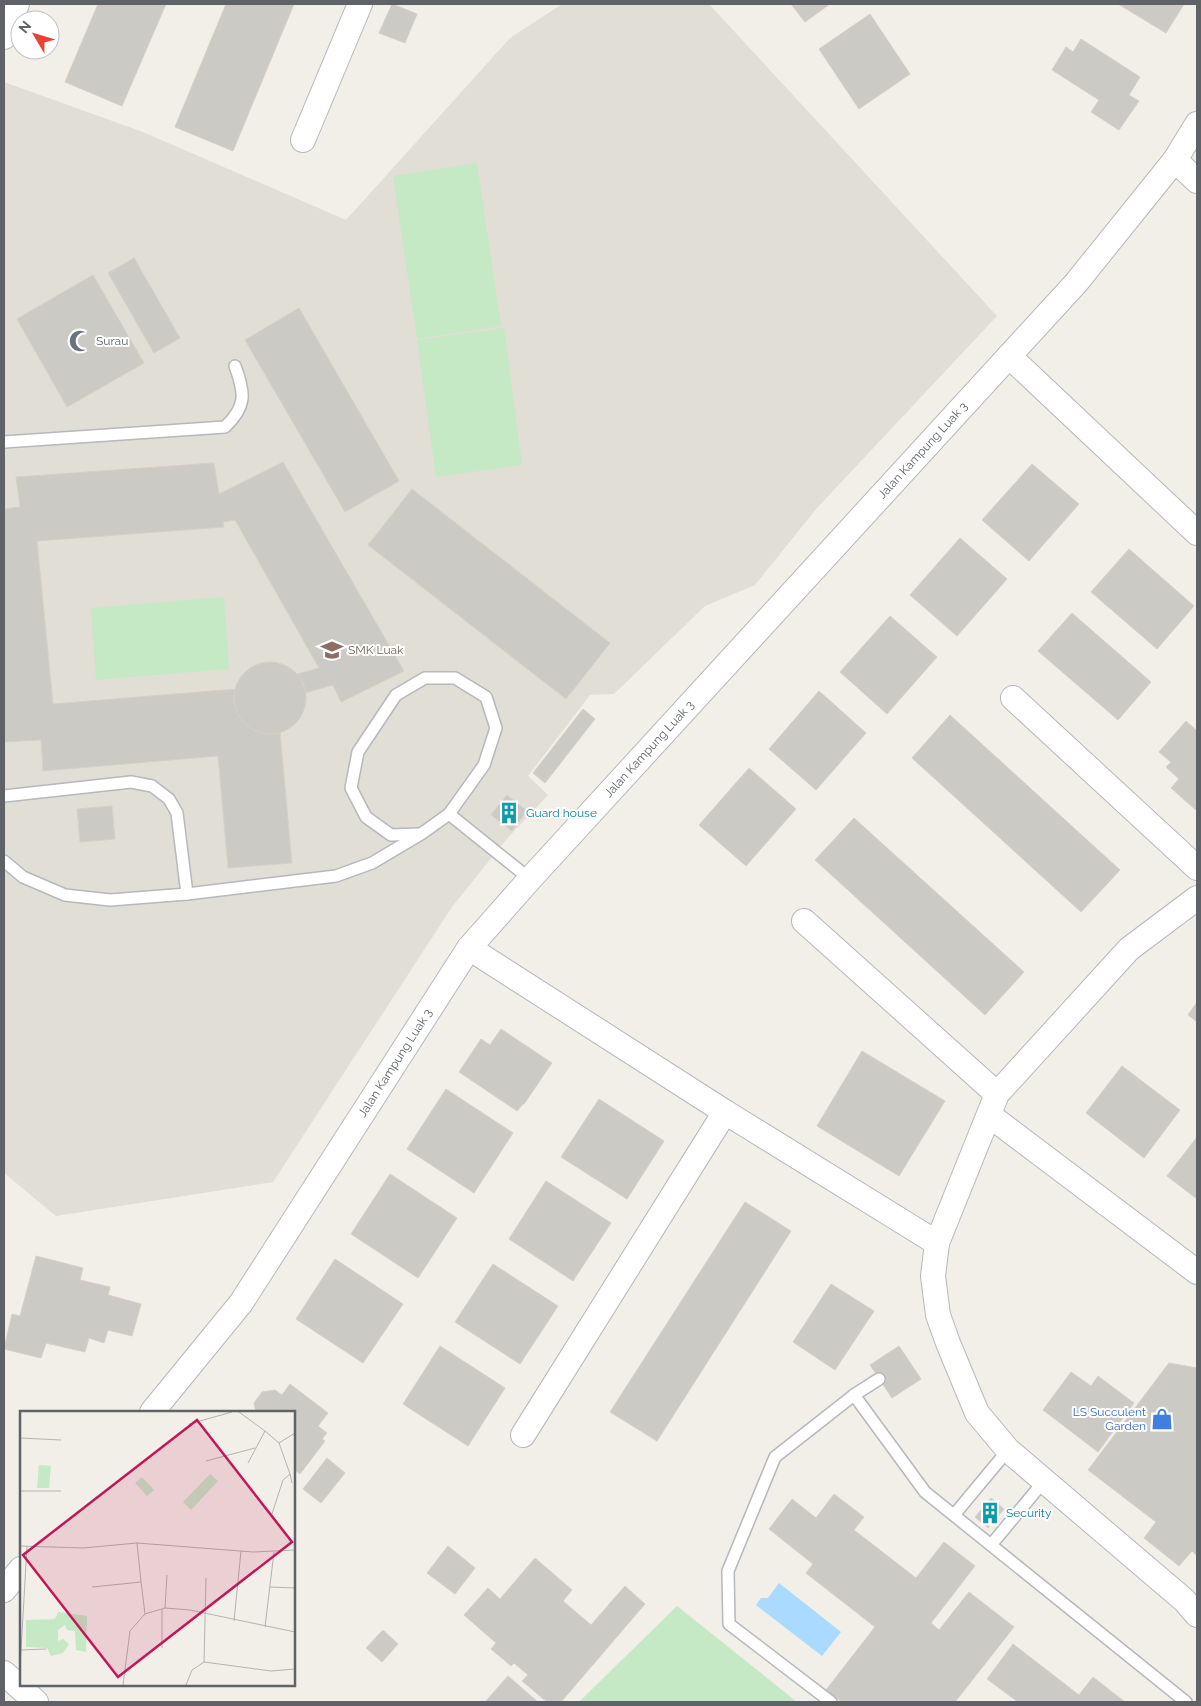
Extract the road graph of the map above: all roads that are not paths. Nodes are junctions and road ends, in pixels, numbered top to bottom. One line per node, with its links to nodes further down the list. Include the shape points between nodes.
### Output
1 (18, 4): 3 (street)
2 (360, 4): 5 (street)
3 (4, 37)
4 (1197, 124): 6 (street, Jalan Kampung Luak 3)
5 (303, 140)
6 (1175, 160): 7 (street); 8 (street, Jalan Kampung Luak 3, via 1076,283)
7 (1197, 181)
8 (1009, 356): 11 (street); 18 (street, Jalan Kampung Luak 3)
9 (235, 366): 10 (lane, via 242,387 242,403 225,427)
10 (4, 442)
11 (1197, 533)
12 (1013, 698): 17 (street)
13 (4, 796): 19 (lane, via 131,782 152,786 169,799 177,813)
14 (449, 814): 15 (lane); 15 (lane, via 484,766 496,728 486,697 455,678 425,678 396,695 363,744 358,752 352,788 366,816 391,835); 18 (lane)
15 (420, 834): 19 (lane, via 372,863 336,876)
16 (4, 861): 19 (lane, via 23,877 65,895 110,900)
17 (1197, 868)
18 (530, 879): 22 (street, Jalan Kampung Luak 3)
19 (187, 894)
20 (1197, 898): 23 (street, via 1129,949)
21 (804, 921): 23 (street)
22 (469, 948): 24 (street); 29 (street, Jalan Kampung Luak 3, via 241,1303)
23 (993, 1104): 25 (street); 26 (street)
24 (725, 1112): 25 (street); 30 (street)
25 (937, 1243): 31 (street, via 933,1276 938,1315 977,1413)
26 (1197, 1272)
27 (879, 1379): 28 (lane)
28 (854, 1395): 33 (lane, via 925,1492); 40 (lane, via 775,1457 728,1571 729,1624)
29 (153, 1411)
30 (523, 1435)
31 (1008, 1450): 32 (street); 33 (lane)
32 (1044, 1481): 34 (lane); 37 (street, via 1184,1600)
33 (954, 1515): 34 (lane)
34 (991, 1545): 41 (lane)
35 (20, 1570): 36 (street)
36 (4, 1590)
37 (1197, 1615)
38 (4, 1673): 39 (street)
39 (36, 1702)
40 (831, 1702)
41 (1186, 1702)

